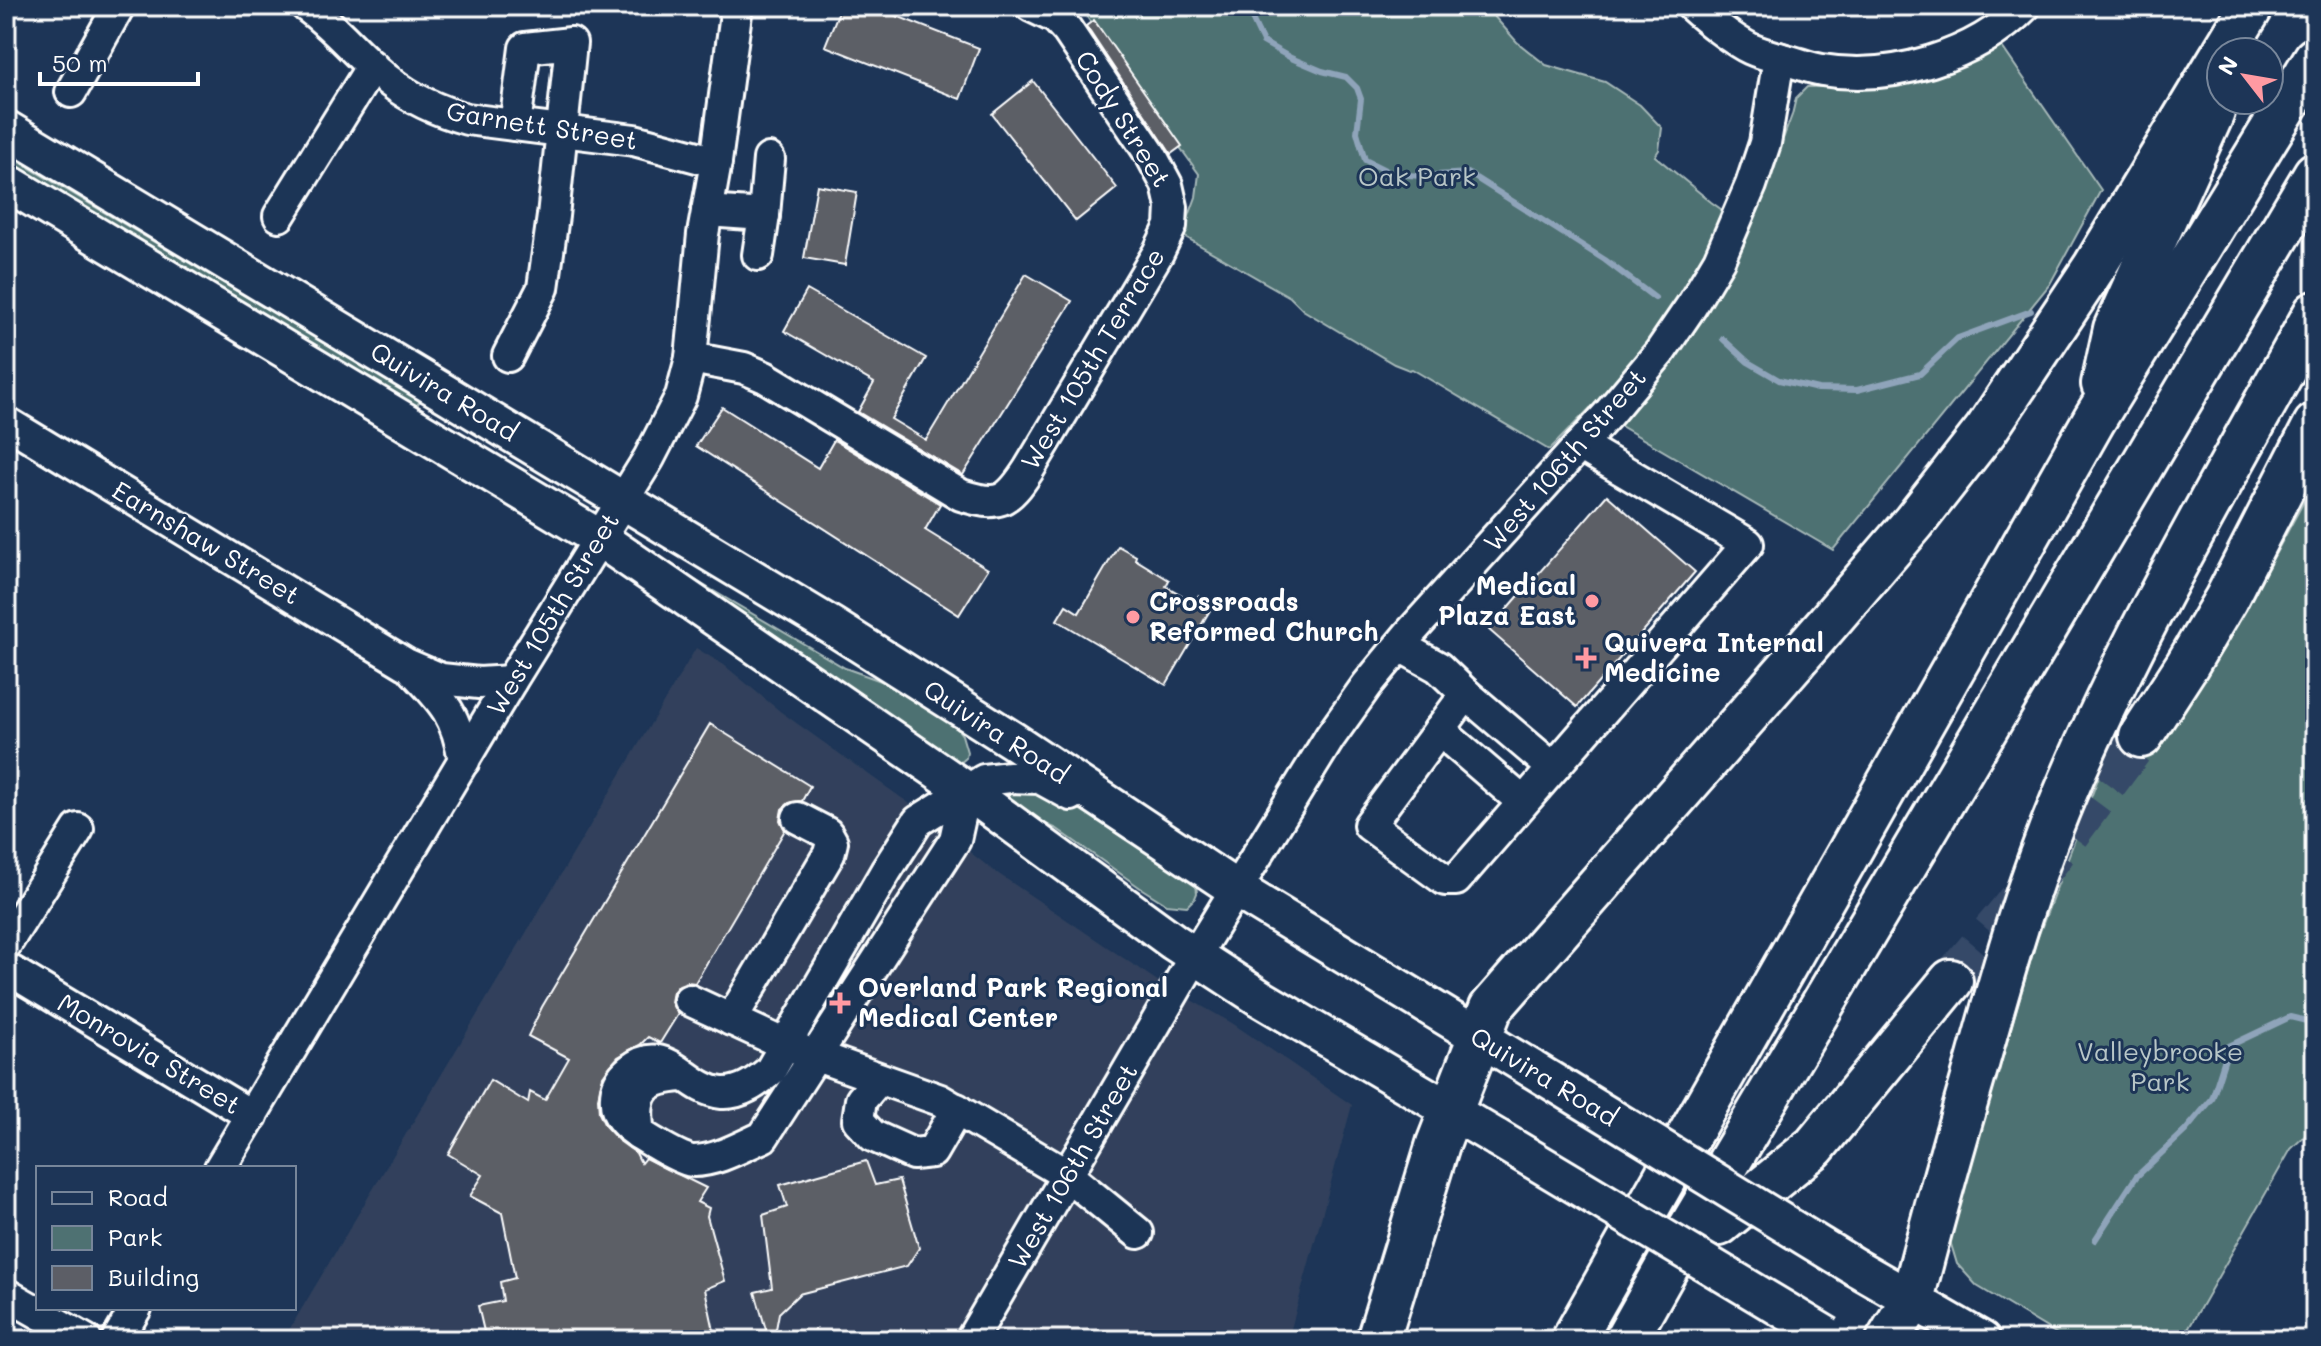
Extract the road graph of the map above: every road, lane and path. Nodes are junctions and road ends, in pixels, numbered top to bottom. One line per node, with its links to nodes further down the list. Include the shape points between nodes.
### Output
1 (119, 6): 14 (street)
2 (306, 6): 12 (street, Garnett Street)
3 (737, 6): 20 (street, West 105th Street)
4 (1031, 6): 23 (street, Cody Street, via 1067,30 1151,155)
5 (1692, 6): 10 (street, via 1750,49)
6 (2025, 6): 10 (street, via 1966,48 1930,62 1846,72)
7 (2254, 6): 8 (highway); 9 (highway)
8 (2234, 36)
9 (2243, 36)
10 (1779, 58): 34 (street, West 106th Street, via 1765,143 1719,260 1660,352)
11 (2315, 59): 31 (highway)
12 (372, 66): 16 (street, Garnett Street, via 441,112); 26 (street)
13 (2205, 83): 57 (highway, via 2087,278 1986,430 1826,625 1491,1008)
14 (71, 92)
15 (2211, 116): 31 (highway, via 2115,329)
16 (515, 125): 18 (street, Garnett Street); 18 (street, via 525,48 571,43)
17 (6, 129): 35 (main road, Quivira Road)
18 (561, 131): 20 (street, Garnett Street, via 634,140); 29 (street, via 543,288)
19 (769, 159): 25 (street)
20 (716, 162): 24 (street, West 105th Street)
21 (2315, 174): 67 (highway)
22 (6, 182): 36 (main road, Quivira Road)
23 (1172, 207): 30 (street, West 105th Terrace, via 1171,226 1158,253 1029,469 1013,492 998,502 961,495 755,371)
24 (707, 211): 25 (street); 30 (street, West 105th Street)
25 (764, 215): 27 (street)
26 (279, 216)
27 (758, 255)
28 (2315, 313): 69 (highway, via 2140,632 2063,798 2022,909)
29 (508, 356)
30 (691, 358): 35 (street, West 105th Street, via 681,396)
31 (2094, 420): 76 (highway)
32 (6, 422): 38 (street, Earnshaw Street)
33 (2315, 425): 42 (highway, via 2226,599)
34 (1580, 445): 37 (street, West 106th Street); 44 (street, via 1748,544)
35 (623, 499): 36 (street, West 105th Street); 49 (main road, Quivira Road, via 1012,740)
36 (599, 538): 39 (street, West 105th Street); 45 (main road, Quivira Road)
37 (1400, 646): 40 (street, via 1438,667); 50 (street, West 106th Street, via 1330,737)
38 (406, 664): 39 (street, Earnshaw Street, via 441,679); 43 (street, Earnshaw Street, via 450,712)
39 (511, 681): 43 (street, West 105th Street)
40 (1466, 694): 41 (street); 44 (street)
41 (1439, 730): 46 (street); 46 (street, via 1369,825 1445,880 1456,880)
42 (2141, 736)
43 (464, 761): 63 (street, West 105th Street)
44 (1553, 768): 46 (street)
45 (966, 790): 49 (street, via 984,780 1040,778 1121,829); 52 (main road, Quivira Road); 58 (street, via 918,821); 59 (street, via 955,840)
46 (1523, 802)
47 (798, 818): 56 (street, via 827,833 832,842 829,854)
48 (78, 829): 51 (street)
49 (1158, 838): 50 (main road, Quivira Road)
50 (1236, 889): 52 (street, West 106th Street); 57 (main road, Quivira Road)
51 (6, 944)
52 (1195, 956): 62 (main road, Quivira Road); 65 (street, West 106th Street)
53 (6, 968): 63 (street, Monrovia Street)
54 (1951, 981): 67 (highway, via 1814,1147)
55 (689, 1000): 56 (street)
56 (731, 1020): 58 (street)
57 (1479, 1038): 62 (highway); 69 (main road, Quivira Road, bridge)
58 (786, 1045): 59 (street); 59 (street, via 757,1082 721,1093 663,1061 642,1060 624,1074 616,1090 621,1120 691,1162 711,1159 763,1137)
59 (817, 1056): 60 (street)
60 (879, 1079): 61 (street); 61 (street, via 861,1100 858,1120 873,1136 913,1154 932,1152)
61 (957, 1109): 65 (street)
62 (1450, 1111): 71 (main road, Quivira Road, bridge); 75 (highway)
63 (252, 1116): 64 (street, West 105th Street)
64 (221, 1166)
65 (1067, 1175): 66 (street); 74 (street, West 106th Street)
66 (1138, 1233)
67 (1668, 1265): 77 (highway)
68 (6, 1294): 72 (street)
69 (1912, 1300): 78 (highway); 79 (main road, Quivira Road)
70 (135, 1310): 73 (street)
71 (1832, 1338)
72 (86, 1340)
73 (117, 1340)
74 (971, 1340)
75 (1378, 1340)
76 (1573, 1340)
77 (1626, 1340)
78 (1888, 1340)
79 (1982, 1340)

